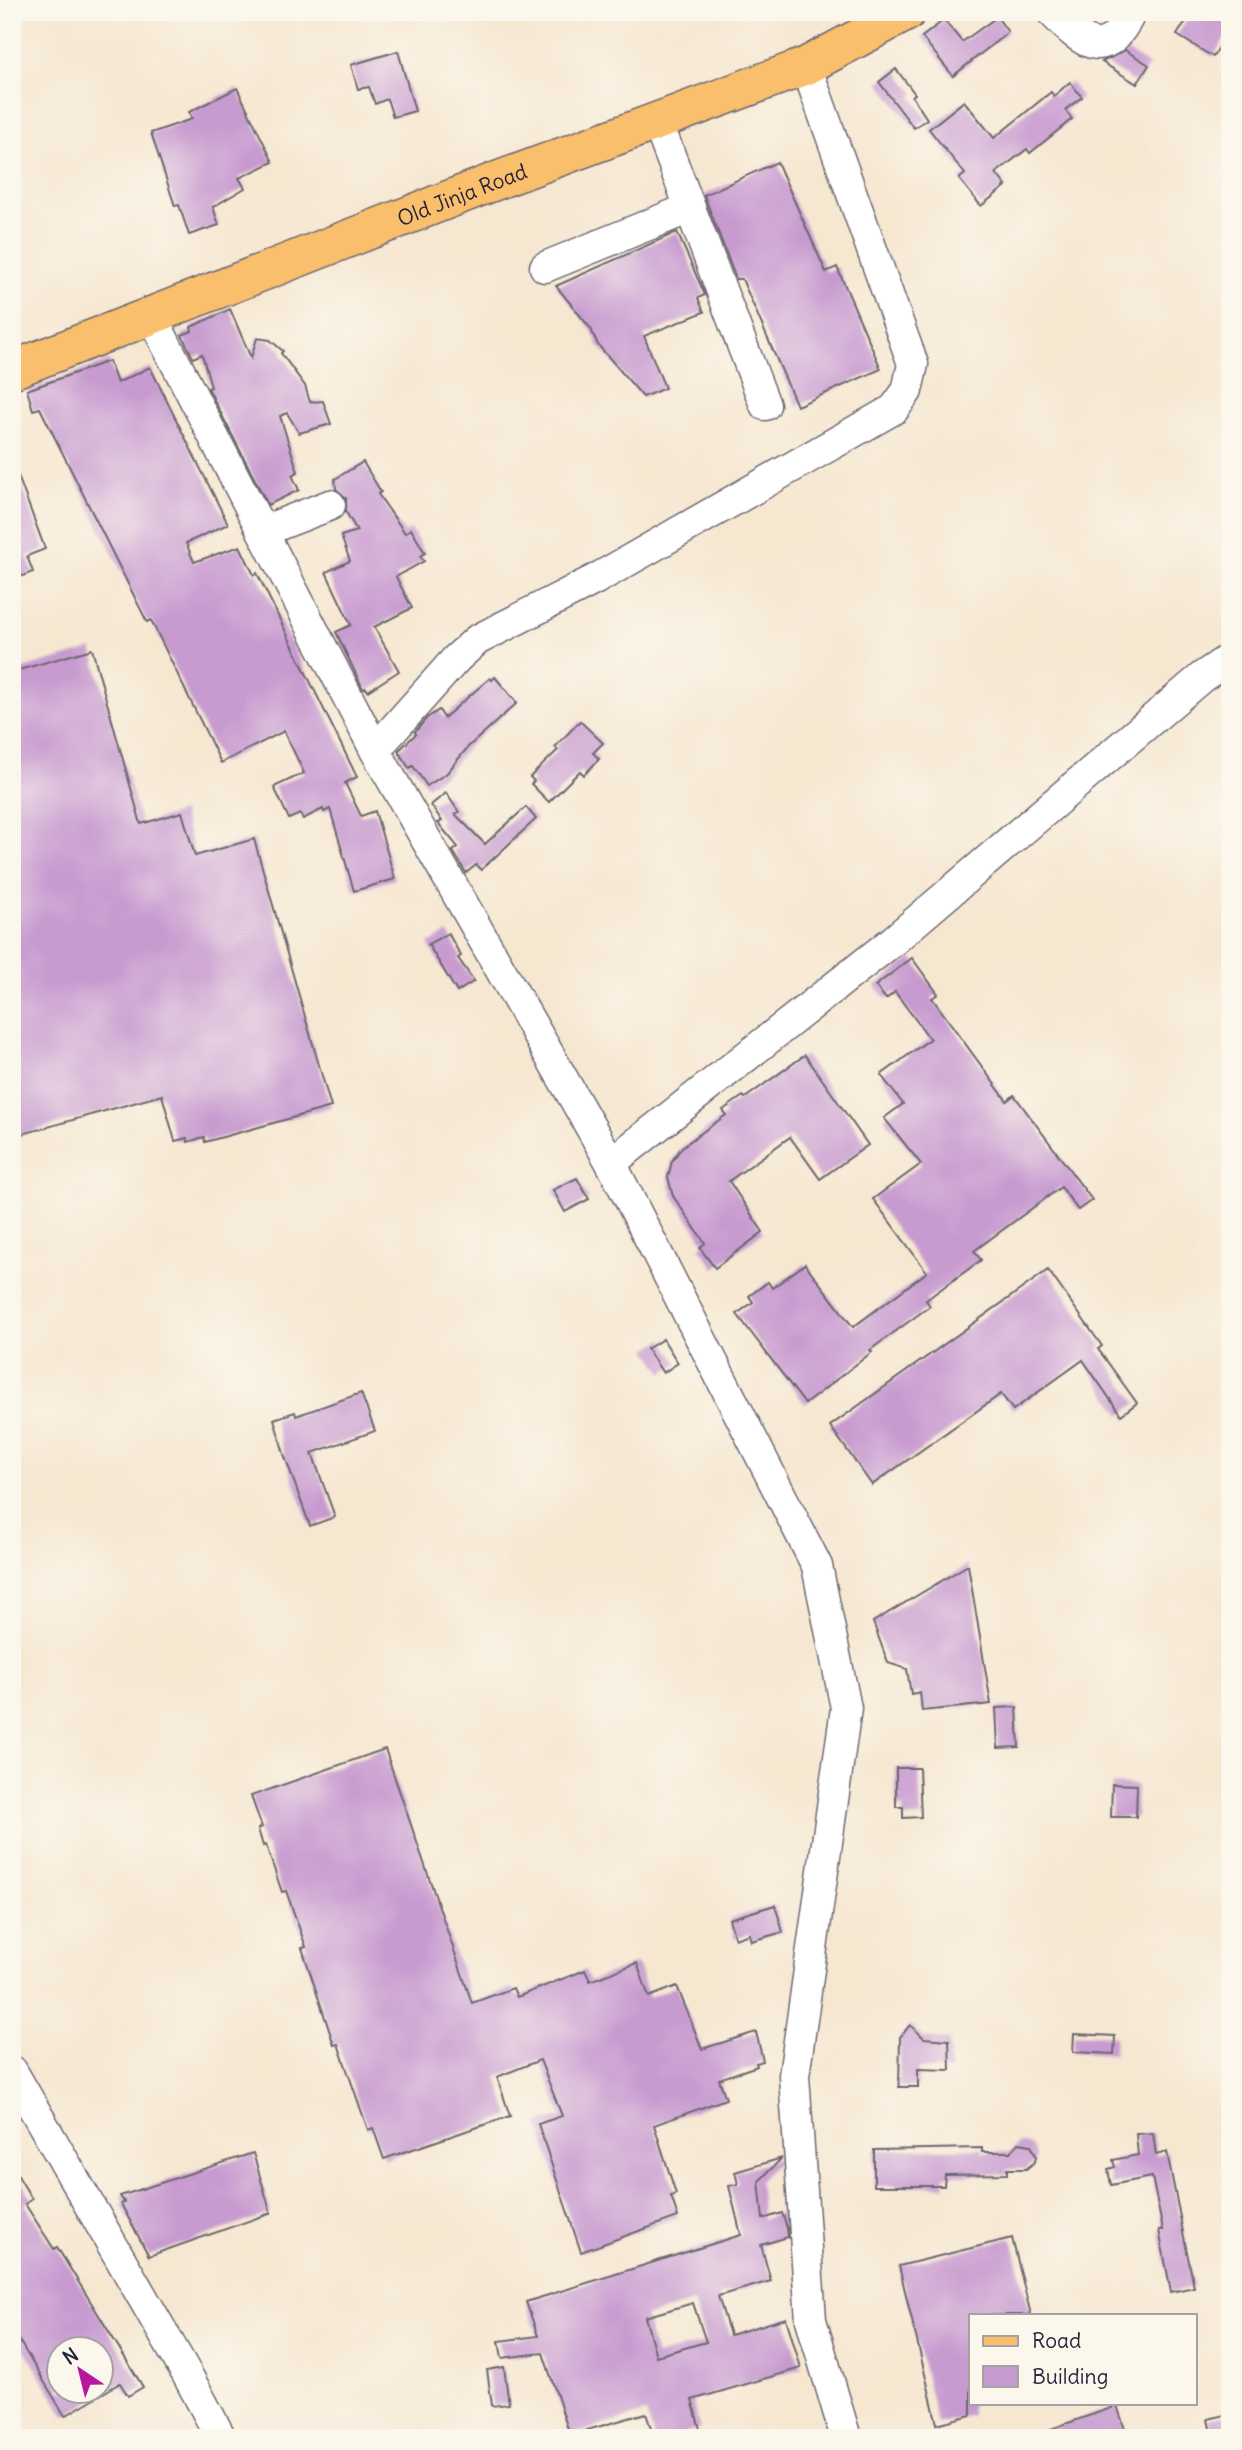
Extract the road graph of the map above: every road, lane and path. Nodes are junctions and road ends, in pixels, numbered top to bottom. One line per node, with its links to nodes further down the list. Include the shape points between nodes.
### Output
1 (906, 12): 4 (main road, Old Jinja Road)
2 (1052, 12): 3 (lane, via 1078,38 1094,44 1110,42 1122,31)
3 (1131, 12)
4 (806, 66): 5 (main road, Old Jinja Road); 14 (lane, via 913,364 907,391 894,409 596,579 477,640)
5 (657, 121): 6 (lane); 8 (main road, Old Jinja Road)
6 (690, 208): 7 (lane); 10 (lane)
7 (545, 267)
8 (151, 315): 9 (main road, Old Jinja Road); 12 (lane)
9 (12, 370)
10 (765, 405)
11 (330, 505): 12 (lane)
12 (263, 531): 14 (lane)
13 (1230, 658): 15 (lane, via 894,940)
14 (375, 750): 15 (lane)
15 (611, 1163): 18 (lane, via 817,1566 846,1707 794,2076 811,2320)
16 (12, 2070): 17 (lane)
17 (221, 2438)
18 (846, 2438)

